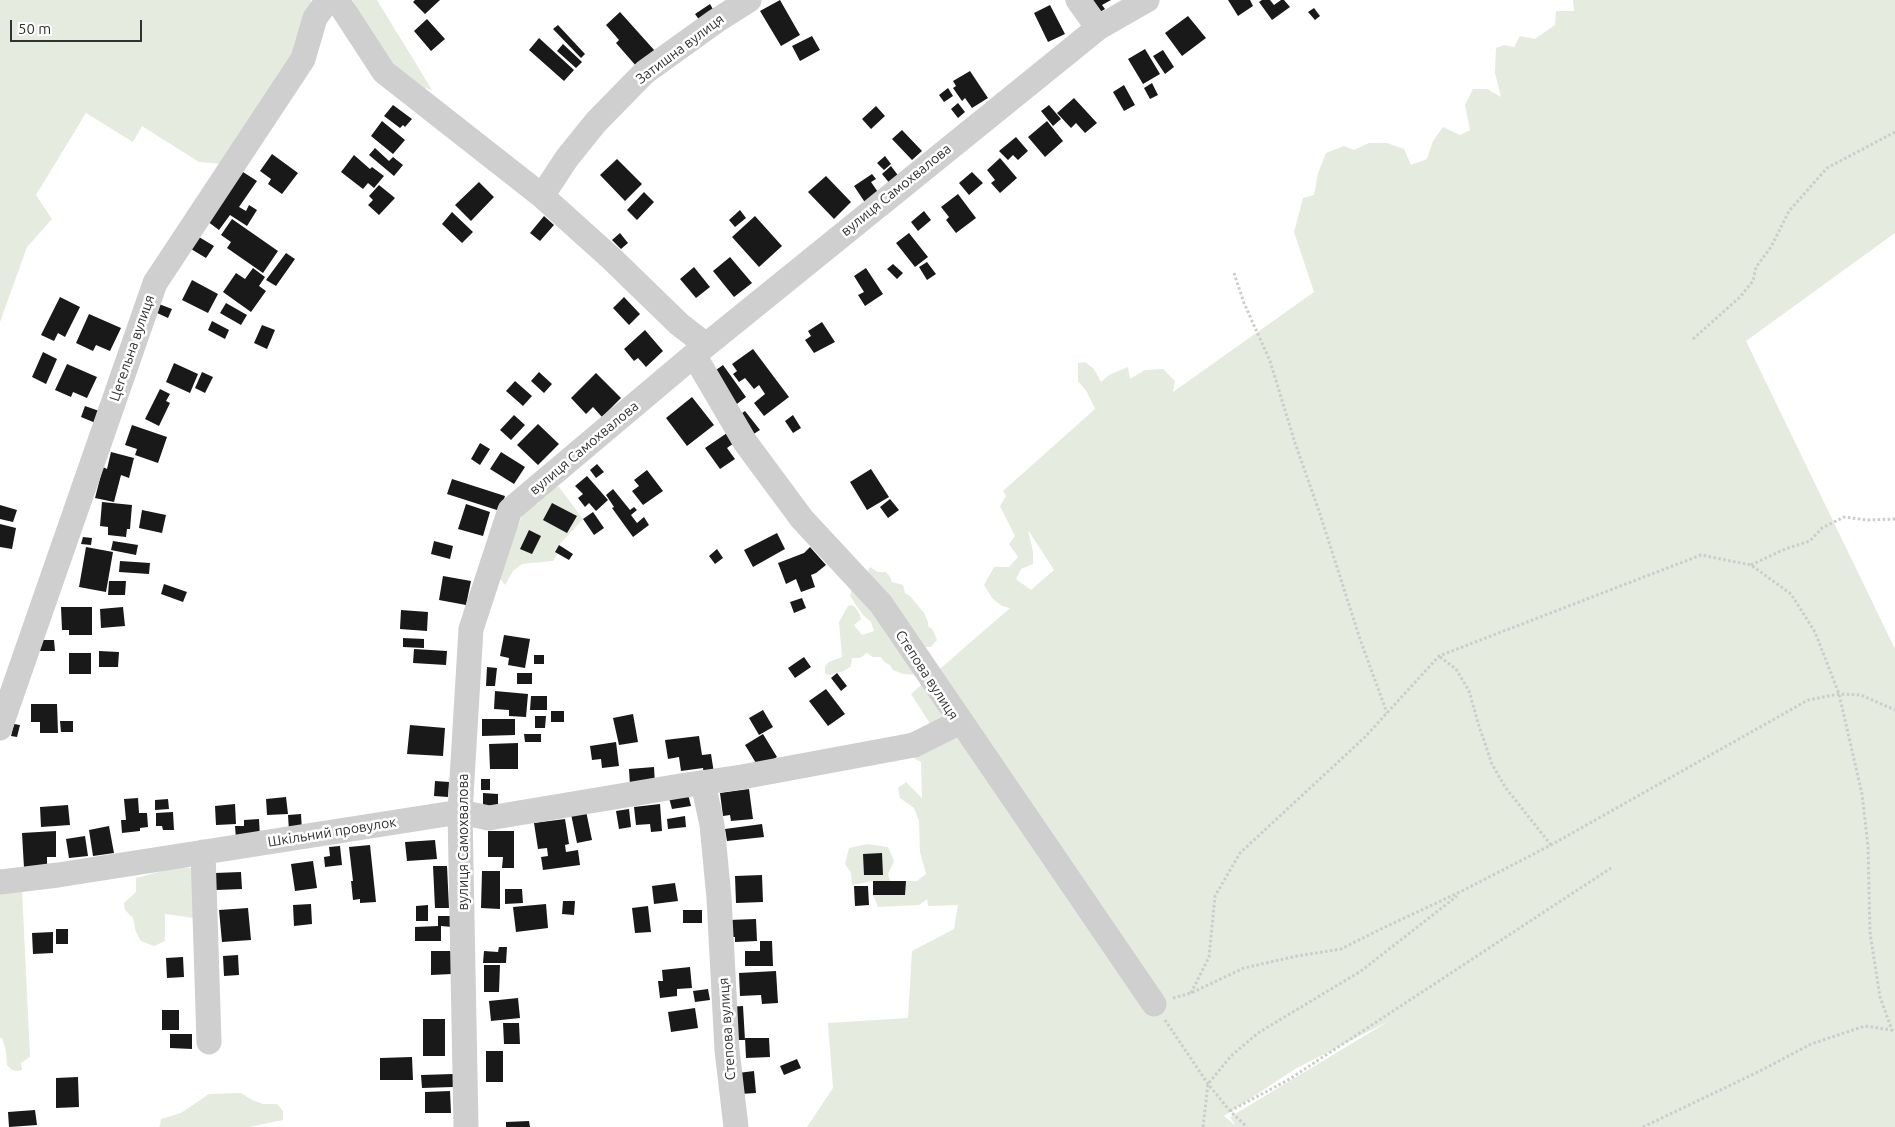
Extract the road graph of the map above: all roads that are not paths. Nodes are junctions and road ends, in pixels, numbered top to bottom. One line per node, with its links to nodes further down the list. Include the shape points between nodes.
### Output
1 (328, 0): 10 (street, Цегельна вулиця, via 315,18 302,59 155,283)
2 (337, 0): 7 (street, via 384,72)
3 (748, 0): 7 (street, Затишна вулиця, via 644,72 596,122)
4 (1078, 0): 6 (street)
5 (1147, 0): 6 (street, вулиця Самохвалова)
6 (1098, 28): 8 (street, вулиця Самохвалова)
7 (542, 196): 8 (street, via 679,324)
8 (700, 350): 9 (street, Степова вулиця, via 746,442 802,519 881,604); 12 (street, вулиця Самохвалова, via 510,510 471,629)
9 (960, 722): 11 (street, Степова вулиця, via 914,745); 15 (street)
10 (0, 728)
11 (703, 783): 12 (street, Степова вулиця, via 489,818); 18 (street, Степова вулиця, via 713,834 727,1050)
12 (460, 812): 13 (street, Шкільний провулок); 17 (street, вулиця Самохвалова)
13 (203, 852): 14 (street, Шкільний провулок); 16 (street)
14 (0, 882)
15 (1154, 1004)
16 (209, 1042)
17 (466, 1127)
18 (736, 1127)

